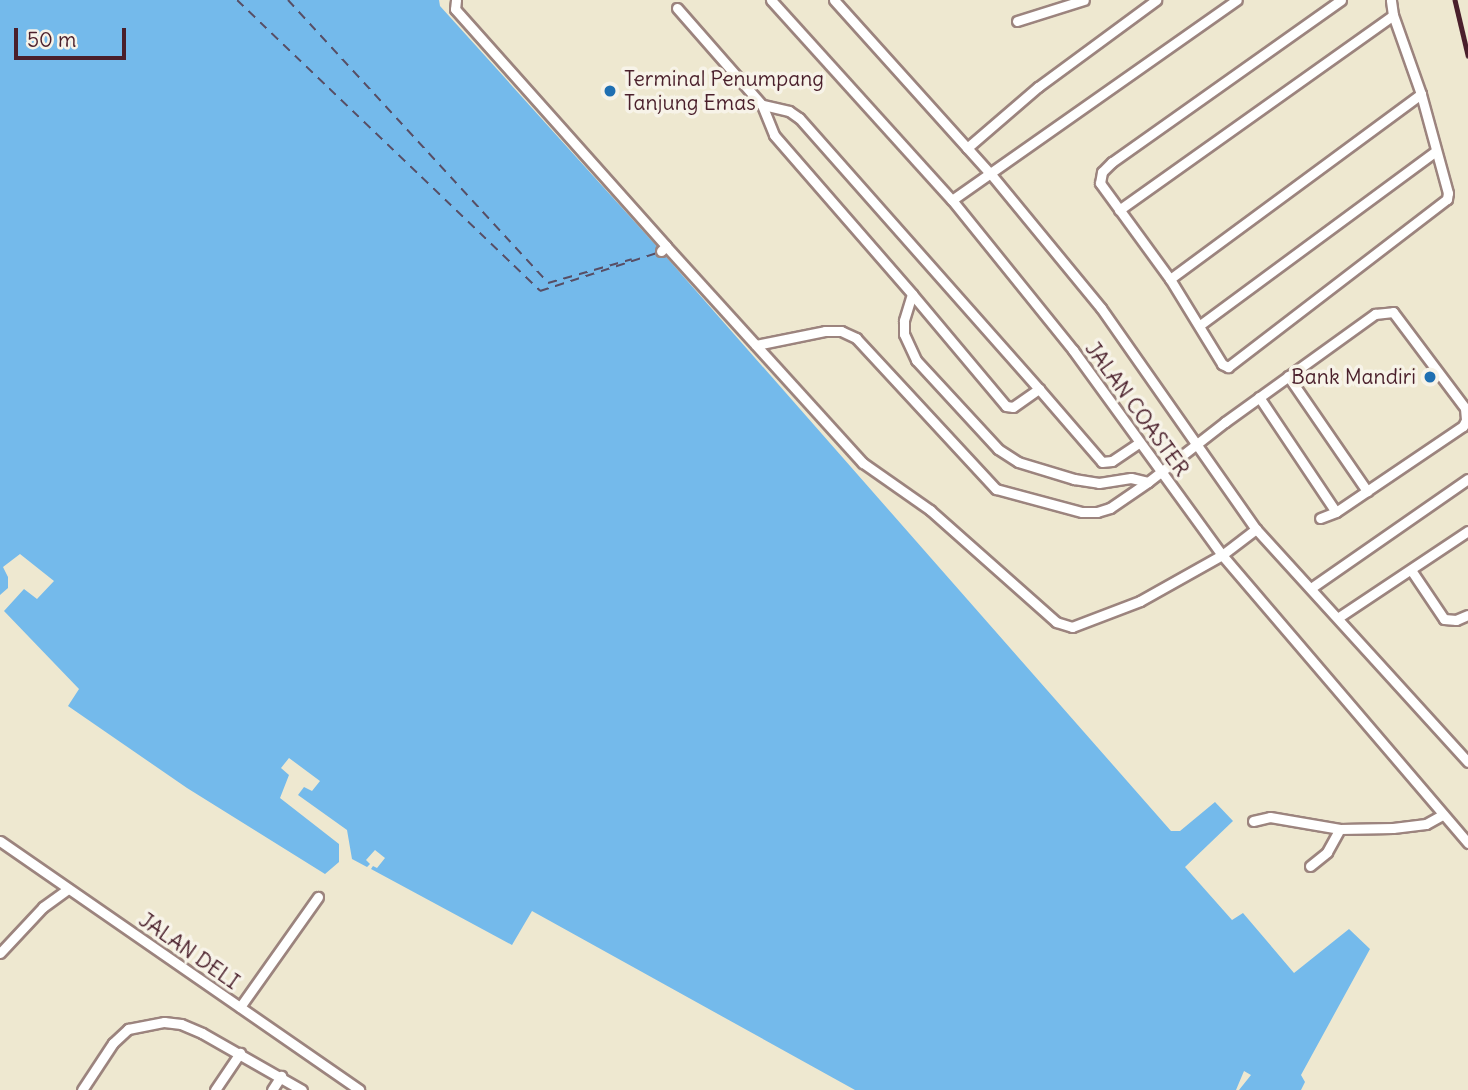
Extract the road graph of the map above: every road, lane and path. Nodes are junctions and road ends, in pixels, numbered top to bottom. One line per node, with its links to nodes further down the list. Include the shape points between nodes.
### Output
1 (456, 0): 22 (lane, via 454,9 664,249)
2 (771, 0): 17 (lane, JALAN COASTER)
3 (834, 0): 14 (lane, JALAN COASTER)
4 (1084, 0): 11 (lane)
5 (1156, 0): 14 (lane, via 1038,87)
6 (1237, 0): 16 (lane)
7 (1341, 0): 18 (lane, via 1112,162 1102,172 1100,183)
8 (1391, 0): 10 (lane)
9 (677, 8): 13 (lane)
10 (1393, 15): 12 (lane); 18 (lane)
11 (1017, 21)
12 (1421, 94): 15 (lane); 19 (lane)
13 (762, 105): 20 (lane, via 774,135); 24 (lane, via 799,118)
14 (967, 148): 16 (lane, JALAN COASTER)
15 (1435, 152): 21 (lane); 21 (lane, via 1447,199 1232,366 1222,364)
16 (990, 173): 17 (lane); 27 (lane, JALAN COASTER, via 1101,308)
17 (952, 200): 26 (lane, JALAN COASTER, via 1073,350)
18 (1118, 210): 19 (lane)
19 (1170, 279): 21 (lane)
20 (912, 294): 24 (lane, via 1006,406 1013,407); 30 (lane, via 904,321 907,346 998,449 1018,463 1074,479)
21 (1200, 325)
22 (756, 345): 30 (lane, via 825,331 841,331 856,338 987,481 1009,494 1097,512); 36 (lane, via 863,463 930,510 1056,622 1072,627 1092,621 1140,601)
23 (1288, 376): 25 (lane); 31 (lane); 31 (lane, via 1375,314 1388,310 1400,318 1465,408 1463,426)
24 (1039, 389): 26 (lane, via 1102,462 1112,461)
25 (1259, 397): 27 (lane); 32 (lane)
26 (1139, 443): 28 (lane, JALAN COASTER)
27 (1195, 447): 28 (lane); 34 (lane, JALAN COASTER)
28 (1160, 473): 30 (lane); 36 (lane, JALAN COASTER)
29 (1468, 479): 38 (lane)
30 (1148, 482)
31 (1367, 491): 32 (lane)
32 (1336, 512): 33 (lane)
33 (1320, 518)
34 (1256, 529): 36 (lane); 38 (lane, JALAN COASTER)
35 (1468, 531): 37 (lane)
36 (1222, 555): 42 (lane, JALAN COASTER)
37 (1411, 570): 39 (lane, via 1444,619); 40 (lane)
38 (1311, 588): 40 (lane, JALAN COASTER)
39 (1468, 615)
40 (1339, 617): 41 (lane, JALAN COASTER)
41 (1468, 762)
42 (1442, 815): 44 (lane, via 1426,824); 46 (lane, JALAN COASTER)
43 (1253, 821): 44 (lane, via 1270,817)
44 (1340, 829): 47 (lane, via 1327,852)
45 (0, 841): 48 (lane, JALAN DELI)
46 (1468, 843)
47 (1310, 866)
48 (68, 889): 50 (lane, via 36,914); 51 (lane, JALAN DELI)
49 (318, 897): 51 (lane)
50 (0, 953)
51 (240, 1007): 58 (lane, JALAN DELI)
52 (240, 1053): 53 (lane); 54 (lane, via 181,1024 146,1024 128,1029 113,1043); 55 (lane)
53 (281, 1076): 56 (lane); 57 (lane)
54 (82, 1090)
55 (215, 1090)
56 (272, 1090)
57 (303, 1090)
58 (359, 1090)

